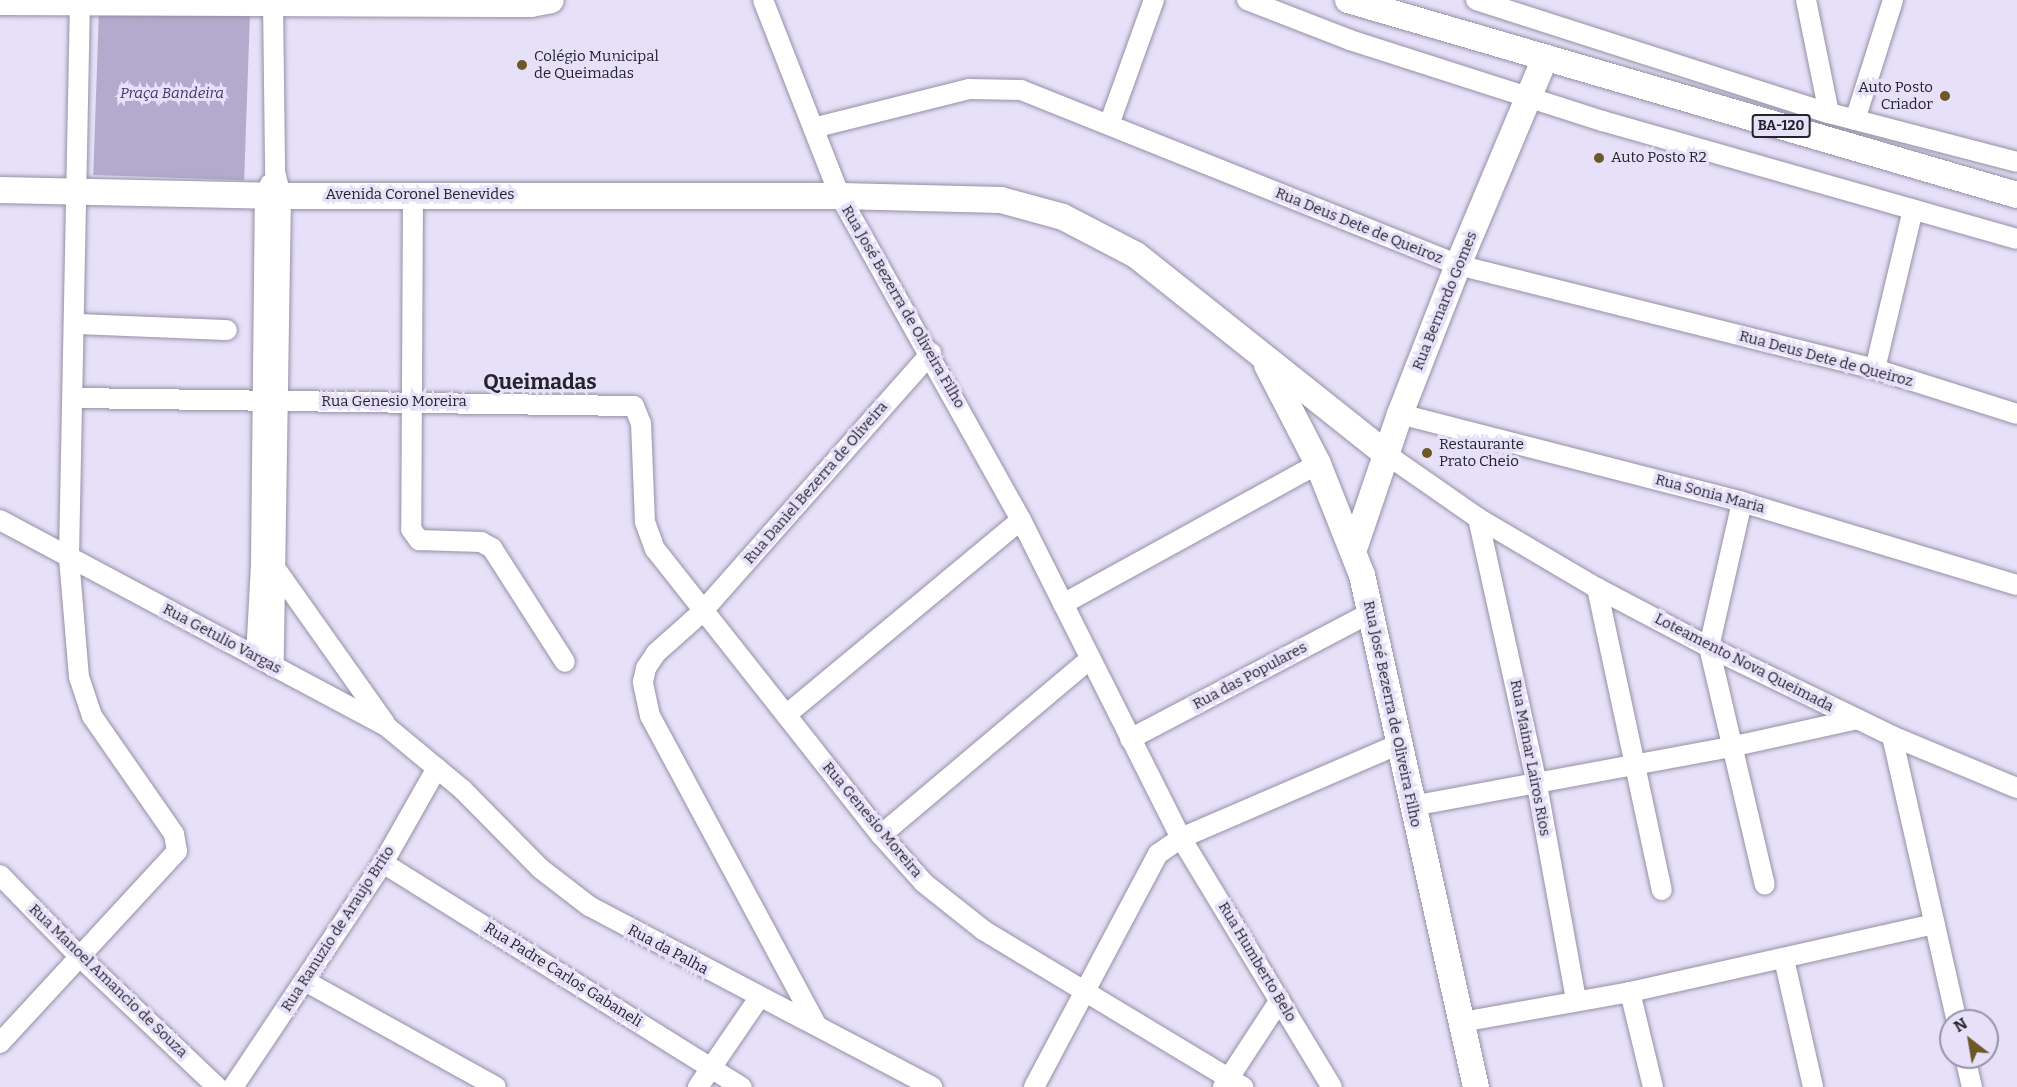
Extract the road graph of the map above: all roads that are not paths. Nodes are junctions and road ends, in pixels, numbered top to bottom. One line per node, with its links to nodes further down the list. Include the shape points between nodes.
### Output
1 (550, 0): 12 (main road)
2 (763, 0): 18 (street)
3 (1154, 0): 17 (street)
4 (1247, 0): 14 (street, via 1350,40)
5 (1348, 0): 13 (main road, BA-120 / BA-120)
6 (1476, 0): 15 (street)
7 (1806, 0): 15 (street)
8 (1893, 0): 16 (street)
9 (80, 1): 10 (main road); 11 (main road); 22 (street)
10 (273, 1): 12 (main road); 20 (street)
11 (0, 2)
12 (505, 2)
13 (1545, 58): 14 (main road, Rua Bernardo Gomes); 24 (main road, BA-120 / BA-120)
14 (1529, 96): 26 (street); 28 (main road, Rua Bernardo Gomes)
15 (1829, 113): 16 (street)
16 (1855, 120): 19 (street)
17 (1110, 122): 18 (street, Rua Deus Dete de Queiroz, via 1021,90 997,87 934,97); 28 (street, Rua Deus Dete de Queiroz)
18 (813, 128): 25 (street)
19 (2016, 159)
20 (274, 188): 22 (main road, Avenida Coronel Benevides); 23 (main road, Avenida Coronel Benevides); 35 (street)
21 (0, 190): 22 (main road, Avenida Coronel Benevides)
22 (77, 192): 29 (street)
23 (413, 194): 25 (main road, Avenida Coronel Benevides); 36 (street)
24 (2017, 195)
25 (840, 196): 31 (street, Rua José Bezerra de Oliveira Filho); 32 (main road, Rua José Bezerra de Oliveira Filho, via 1001,200 1063,217 1136,255 1217,316)
26 (1913, 210): 27 (street); 33 (street)
27 (2017, 239)
28 (1458, 265): 33 (street, Rua Deus Dete de Queiroz); 37 (main road, Rua Bernardo Gomes)
29 (76, 324): 30 (street); 34 (street)
30 (227, 330)
31 (931, 353): 44 (street, Rua José Bezerra de Oliveira Filho); 51 (street, Rua Daniel Bezerra de Oliveira)
32 (1262, 357): 39 (main road, Rua José Bezerra de Oliveira Filho); 40 (main road, Rua José Bezerra de Oliveira Filho)
33 (1875, 369): 38 (street, Rua Deus Dete de Queiroz)
34 (73, 398): 35 (street, Rua Genesio Moreira); 46 (street)
35 (272, 402): 36 (street, Rua Genesio Moreira); 47 (street); 54 (street)
36 (412, 402): 51 (street, Rua Genesio Moreira, via 634,406 641,423 648,534); 56 (street, via 411,529 419,540 481,542 492,548)
37 (1400, 414): 39 (main road, Rua Bernardo Gomes); 41 (street, Rua Sonia Maria)
38 (2017, 414)
39 (1386, 454): 42 (street, Loteamento Nova Queimada); 45 (main road, Rua Bernardo Gomes)
40 (1318, 464): 45 (main road, Rua José Bezerra de Oliveira Filho); 50 (street)
41 (1742, 502): 48 (street, Rua Sonia Maria); 53 (street)
42 (1478, 518): 49 (street, Loteamento Nova Queimada); 67 (street, Rua Mainar Lairos Rios)
43 (0, 520): 46 (street, Rua Getulio Vargas)
44 (1020, 520): 50 (street, Rua José Bezerra de Oliveira Filho); 58 (street)
45 (1354, 549): 52 (main road, Rua José Bezerra de Oliveira Filho)
46 (69, 556): 54 (street, Rua Getulio Vargas); 77 (street, via 79,677 86,705 177,844 174,857)
47 (278, 572): 57 (street); 60 (street)
48 (2017, 585)
49 (1597, 588): 53 (street, Loteamento Nova Queimada); 65 (street)
50 (1063, 604): 55 (street, Rua José Bezerra de Oliveira Filho)
51 (702, 612): 58 (street, Rua Genesio Moreira); 87 (street, via 656,653 646,668 643,682 650,716)
52 (1370, 613): 62 (street, Rua das Populares); 63 (main road, Rua José Bezerra de Oliveira Filho)
53 (1709, 647): 59 (street, Loteamento Nova Queimada); 64 (street)
54 (256, 657): 57 (street, Rua Getulio Vargas)
55 (1090, 659): 62 (street, Rua José Bezerra de Oliveira Filho); 70 (street)
56 (565, 662)
57 (274, 667): 60 (street, Rua Getulio Vargas)
58 (786, 715): 70 (street, Rua Genesio Moreira)
59 (1857, 719): 61 (street, Loteamento Nova Queimada); 64 (street)
60 (386, 726): 66 (street, Rua Getulio Vargas)
61 (1892, 736): 68 (street, Loteamento Nova Queimada); 76 (street)
62 (1130, 739): 71 (street, Rua José Bezerra de Oliveira Filho)
63 (1399, 744): 69 (main road, Rua José Bezerra de Oliveira Filho); 71 (street)
64 (1730, 747): 65 (street); 74 (street)
65 (1635, 765): 67 (street); 75 (street)
66 (437, 768): 72 (street, Rua Ranuzio de Araujo Brito); 82 (street, Rua da Palha, via 566,891 617,923)
67 (1537, 785): 69 (street); 84 (street, Rua Mainar Lairos Rios)
68 (2017, 788)
69 (1412, 806): 86 (main road, Rua José Bezerra de Oliveira Filho)
70 (881, 835): 81 (street, Rua Genesio Moreira, via 950,906)
71 (1181, 838): 81 (street, via 1158,854 1148,869); 83 (street, Rua Humberto Belo)
72 (383, 863): 79 (street, Rua Ranuzio de Araujo Brito); 89 (street, Rua Padre Carlos Gabaneli)
73 (0, 875): 77 (street, Rua Manoel Amancio de Souza)
74 (1764, 885)
75 (1662, 890)
76 (1934, 924): 78 (street); 85 (street)
77 (80, 957): 88 (street); 92 (street, Rua Manoel Amancio de Souza)
78 (1784, 959): 80 (street); 102 (street)
79 (305, 981): 93 (street, Rua Ranuzio de Araujo Brito); 94 (street)
80 (1630, 992): 84 (street); 101 (street)
81 (1086, 995): 91 (street); 98 (street)
82 (759, 998): 87 (street, Rua da Palha); 89 (street)
83 (1280, 1000): 91 (street); 99 (street, Rua Humberto Belo)
84 (1576, 1000): 86 (street)
85 (1954, 1009)
86 (1462, 1022): 100 (main road, Rua José Bezerra de Oliveira Filho)
87 (817, 1026): 97 (street, Rua da Palha)
88 (0, 1043)
89 (712, 1068): 95 (street); 96 (street, Rua Padre Carlos Gabaneli)
90 (1968, 1069): 103 (street)
91 (1232, 1084)
92 (217, 1087)
93 (233, 1087)
94 (496, 1087)
95 (698, 1087)
96 (742, 1087)
97 (932, 1087)
98 (1034, 1087)
99 (1332, 1087)
100 (1476, 1087)
101 (1653, 1087)
102 (1813, 1087)
103 (1972, 1087)

